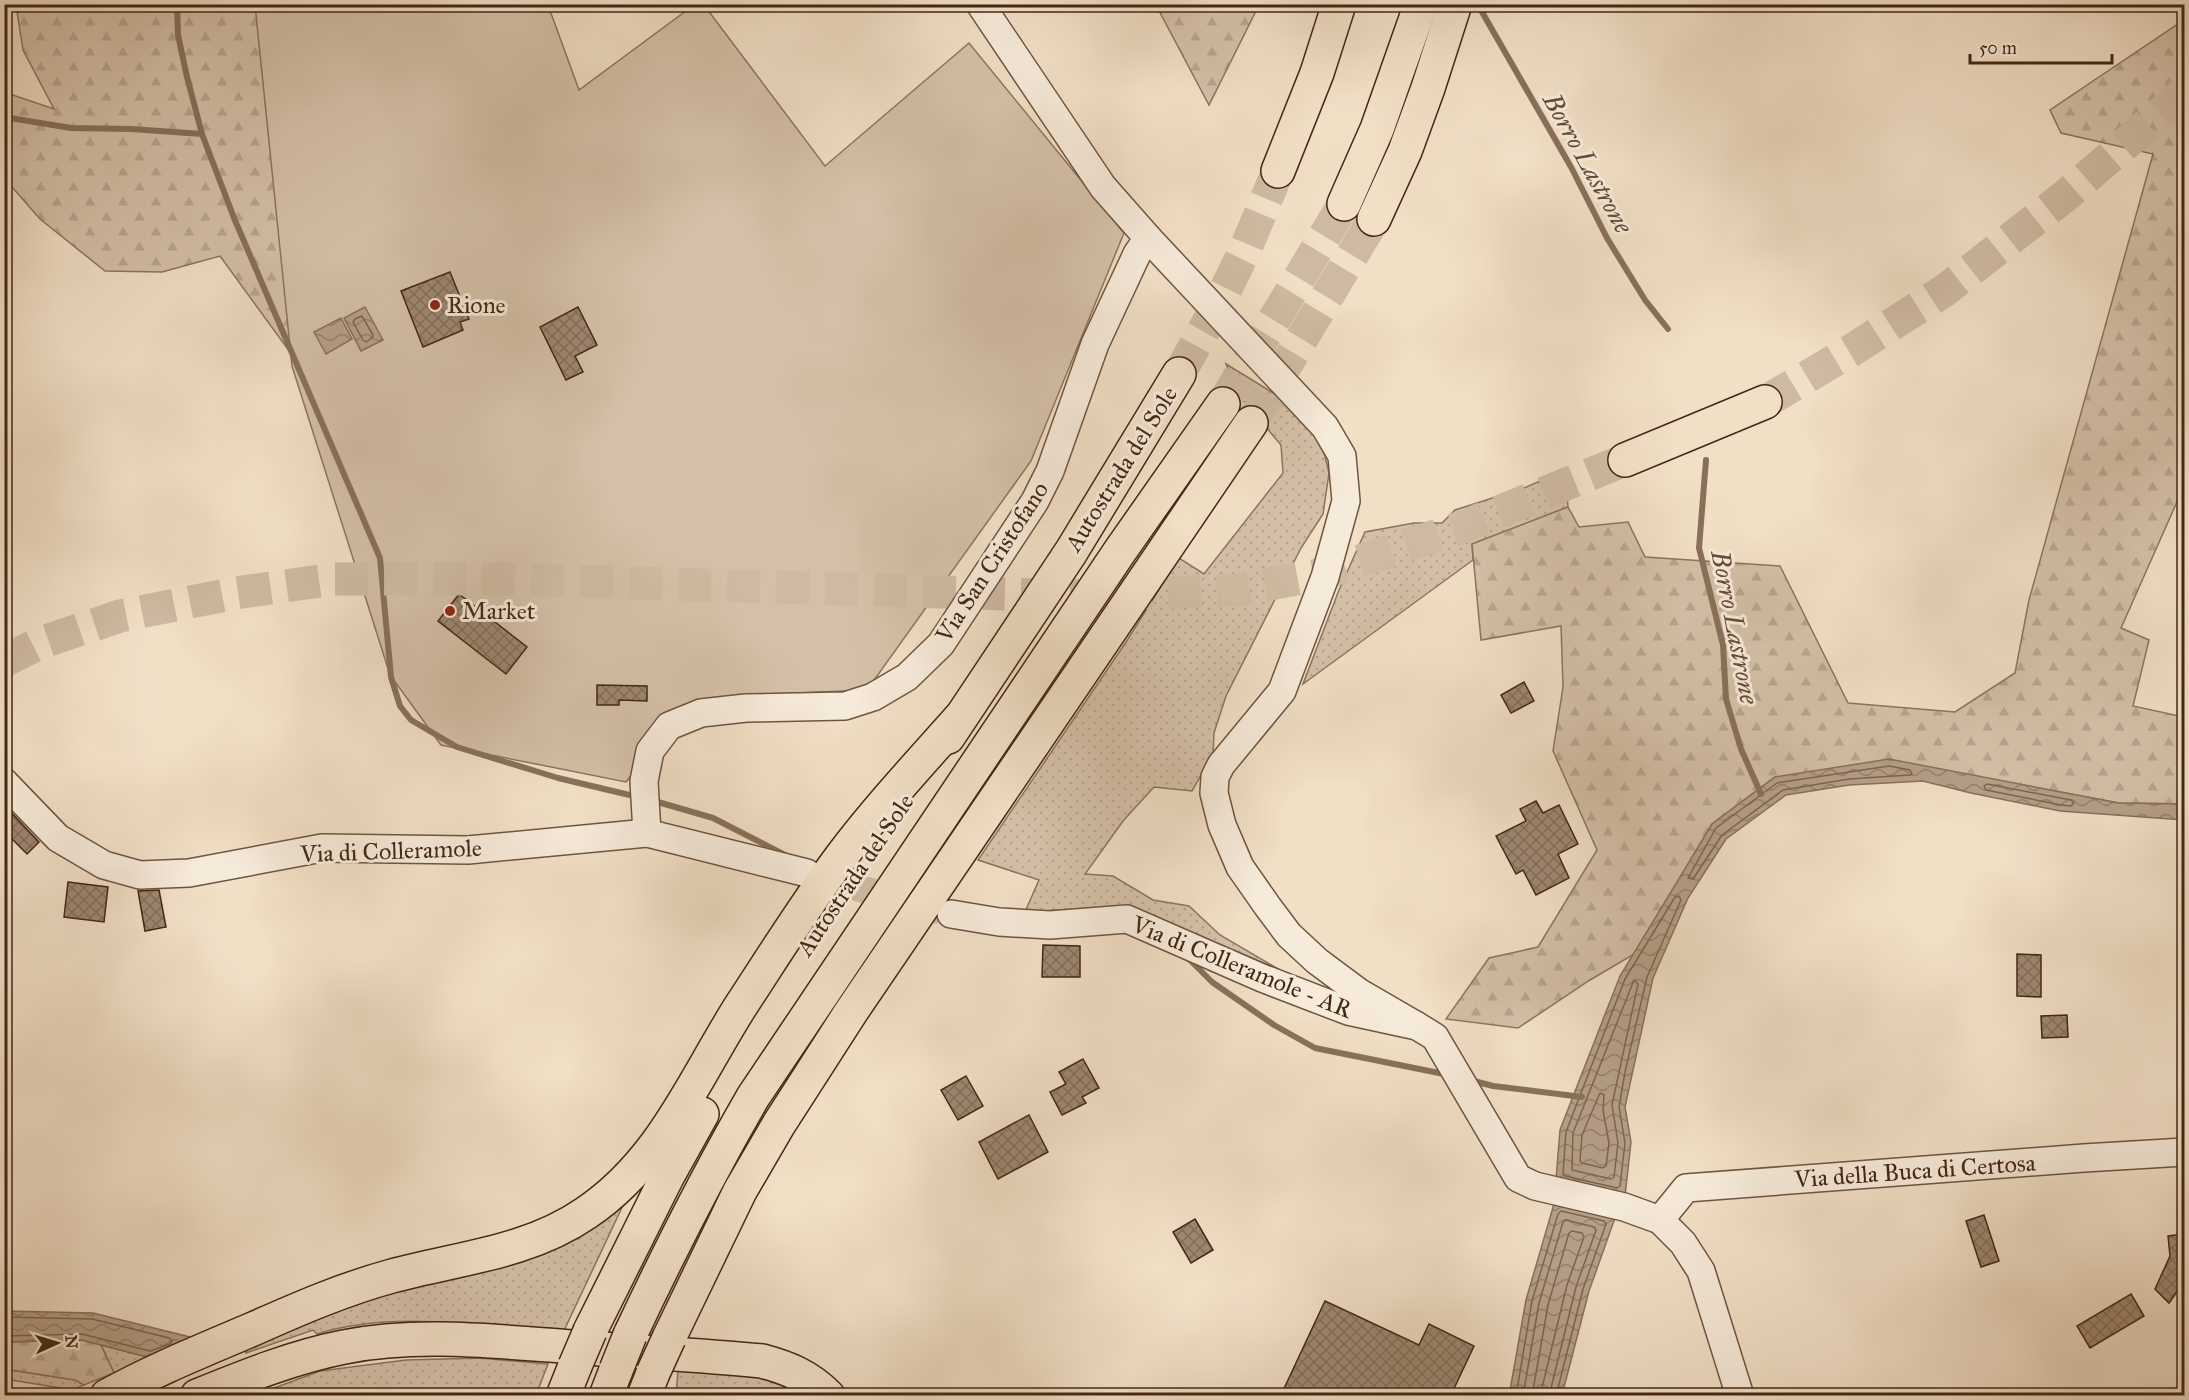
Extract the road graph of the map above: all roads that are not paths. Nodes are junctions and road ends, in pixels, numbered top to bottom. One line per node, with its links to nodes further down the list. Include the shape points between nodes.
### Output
1 (980, 4): 8 (street, via 1103,187)
2 (1339, 4): 5 (main road, via 1317,73)
3 (1421, 4): 6 (main road, via 1377,129)
4 (1455, 4): 7 (main road, via 1405,151)
5 (1278, 171)
6 (1344, 204)
7 (1374, 219)
8 (1148, 238): 16 (street, Via San Cristofano, via 1095,344 1050,471 1035,501 941,644 907,676 873,698 845,706 701,712 669,726 650,751 644,781); 19 (street, via 1324,427 1342,456 1346,501 1325,577 1281,692 1215,777 1214,793 1222,825 1239,867 1289,935 1343,980)
9 (1179, 374): 14 (main road, Autostrada del Sole, via 1071,552)
10 (1765, 402): 13 (main road)
11 (1223, 404): 23 (main road, Autostrada del Sole, bridge, via 753,1097 671,1248)
12 (1251, 423): 24 (main road, bridge, via 779,1124 704,1261)
13 (1625, 460)
14 (960, 718): 22 (main road, Autostrada del Sole, bridge, via 718,1085 666,1177); 25 (main road, via 882,805 840,859 741,1006 666,1132 618,1188 587,1212 539,1238 484,1256 353,1288 143,1376)
15 (4, 782): 16 (street, Via di Colleramole, via 58,838 104,866 140,875 189,873 322,848 468,850)
16 (647, 833): 17 (street, Via di Colleramole)
17 (807, 873)
18 (951, 914): 19 (street, Via di Colleramole - AR, via 1050,925 1127,919 1348,1011)
19 (1417, 1026): 21 (street, Via di Colleramole - AR, via 1435,1037 1518,1178 1554,1192 1624,1207)
20 (2184, 1152): 21 (street, Via della Buca di Certosa, via 1686,1188)
21 (1660, 1220): 28 (street, via 1683,1243 1701,1271)
22 (569, 1381)
23 (611, 1382)
24 (658, 1385)
25 (107, 1395)
26 (196, 1395): 27 (main road, via 343,1347 384,1342 495,1341 762,1361 792,1370)
27 (828, 1395)
28 (1740, 1395)

